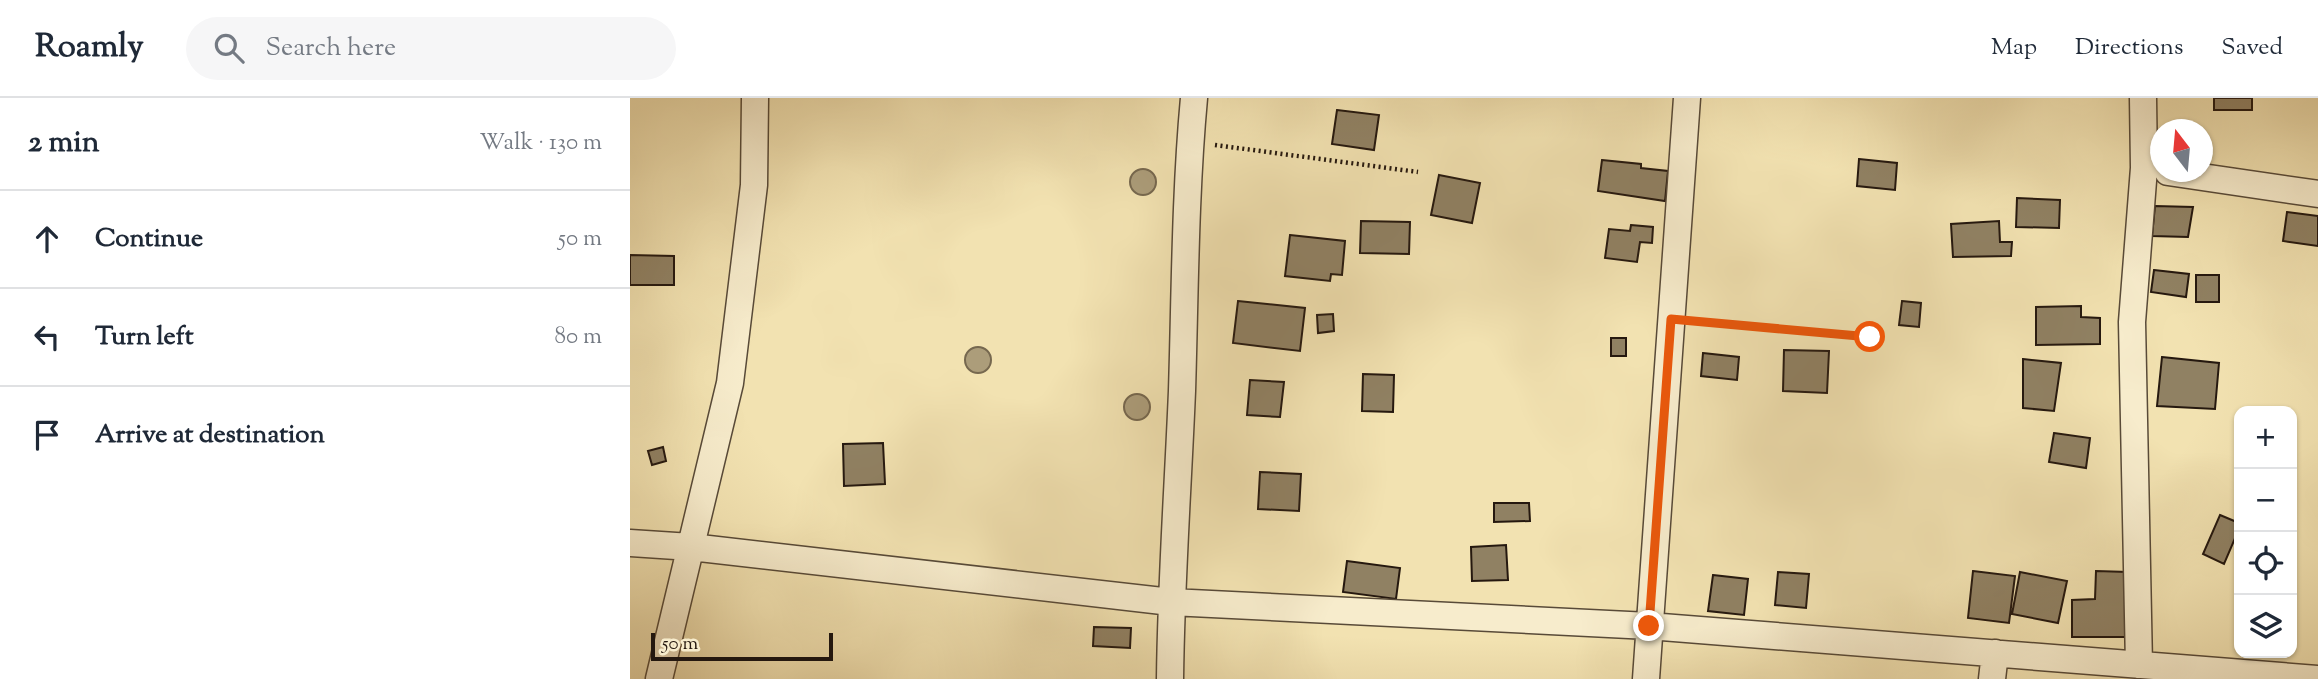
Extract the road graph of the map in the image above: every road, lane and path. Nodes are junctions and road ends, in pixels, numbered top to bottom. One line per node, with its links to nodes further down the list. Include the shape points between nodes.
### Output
1 (755, 98): 14 (street, via 754,185 730,383)
2 (1195, 98): 6 (street)
3 (1687, 98): 11 (street)
4 (2143, 98): 5 (street)
5 (2150, 134)
6 (1190, 142): 7 (path); 15 (street)
7 (1418, 172)
8 (2213, 178): 10 (street)
9 (2155, 182): 17 (street, via 2132,322)
10 (2318, 194)
11 (1671, 319): 12 (path); 16 (street)
12 (1870, 337)
13 (630, 543): 14 (street)
14 (691, 547): 15 (street); 20 (street)
15 (1171, 602): 16 (street); 21 (street)
16 (1649, 626): 18 (street); 22 (street)
17 (2139, 665): 18 (street); 19 (street)
18 (1993, 666)
19 (2318, 678)
20 (659, 679)
21 (1170, 679)
22 (1646, 679)

